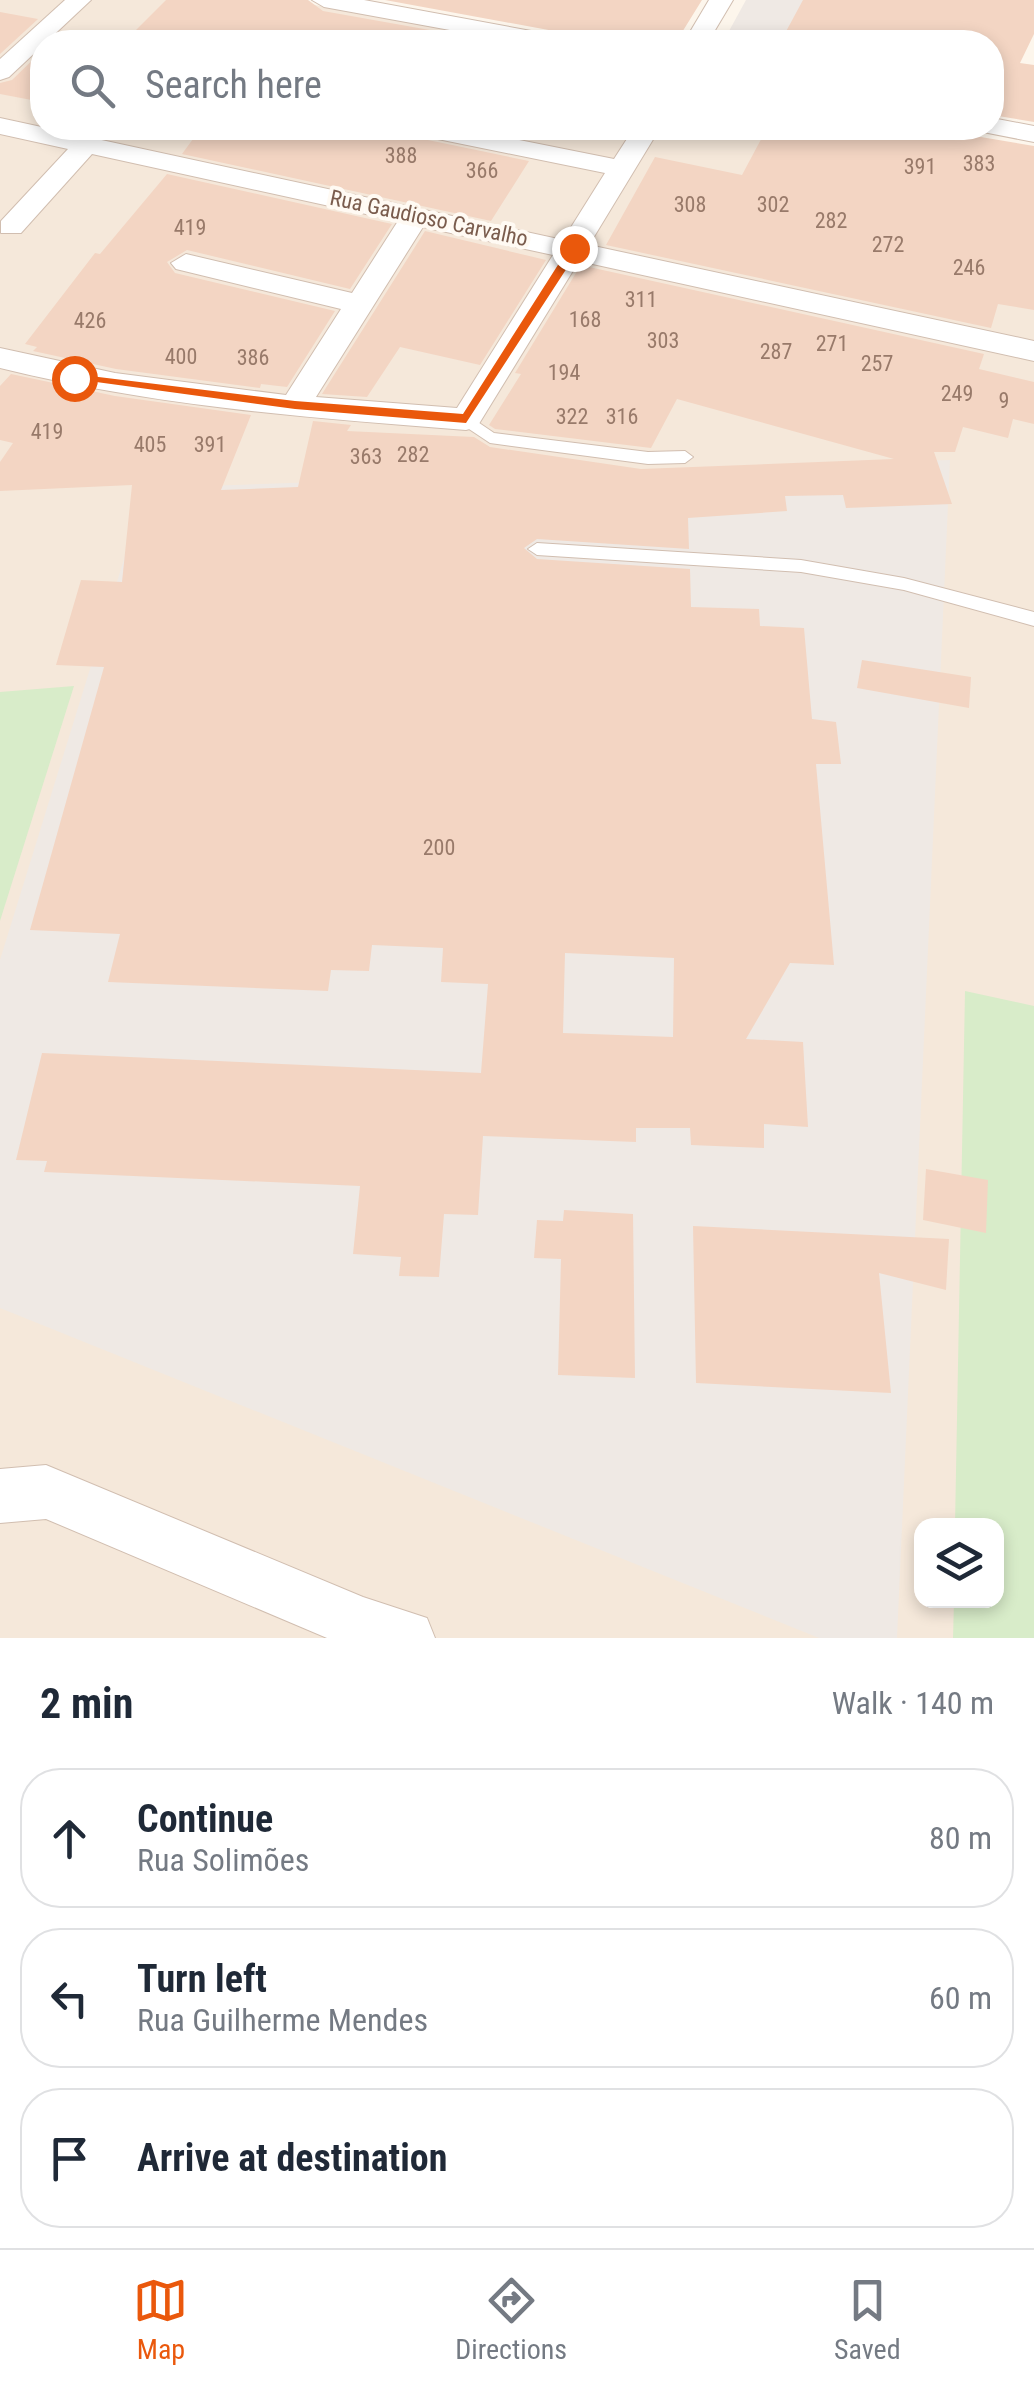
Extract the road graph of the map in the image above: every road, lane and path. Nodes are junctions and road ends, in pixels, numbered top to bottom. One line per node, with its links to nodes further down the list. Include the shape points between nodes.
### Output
1 (79, 0): 4 (street)
2 (324, 0): 5 (street)
3 (722, 0): 6 (street)
4 (52, 30)
5 (487, 30)
6 (703, 30)
7 (30, 51): 8 (street)
8 (0, 72)
9 (0, 106): 10 (street)
10 (30, 112)
11 (0, 126): 13 (street, Rua Gaudioso Carvalho)
12 (1004, 128): 14 (street)
13 (30, 129)
14 (1034, 134)
15 (89, 140): 22 (street)
16 (109, 140): 21 (street, Rua Gaudioso Carvalho)
17 (112, 140): 23 (street, Rua Gaudioso Carvalho)
18 (482, 140): 20 (street)
19 (640, 140): 20 (street)
20 (623, 169): 23 (street)
21 (416, 215): 23 (street, Rua Gaudioso Carvalho); 25 (street)
22 (11, 226)
23 (580, 240): 26 (street, Rua Gaudioso Carvalho); 27 (street, Rua Gaudioso Carvalho); 30 (street)
24 (186, 263): 25 (street)
25 (361, 304): 29 (street)
26 (1034, 329)
27 (1034, 351)
28 (0, 358): 29 (street, via 74,378)
29 (295, 405): 30 (street)
30 (466, 418): 31 (lane, via 490,438)
31 (685, 457)
32 (536, 549): 33 (lane, via 801,566 904,584)
33 (1034, 619)
34 (0, 1496): 35 (street, via 46,1492)
35 (406, 1638)

